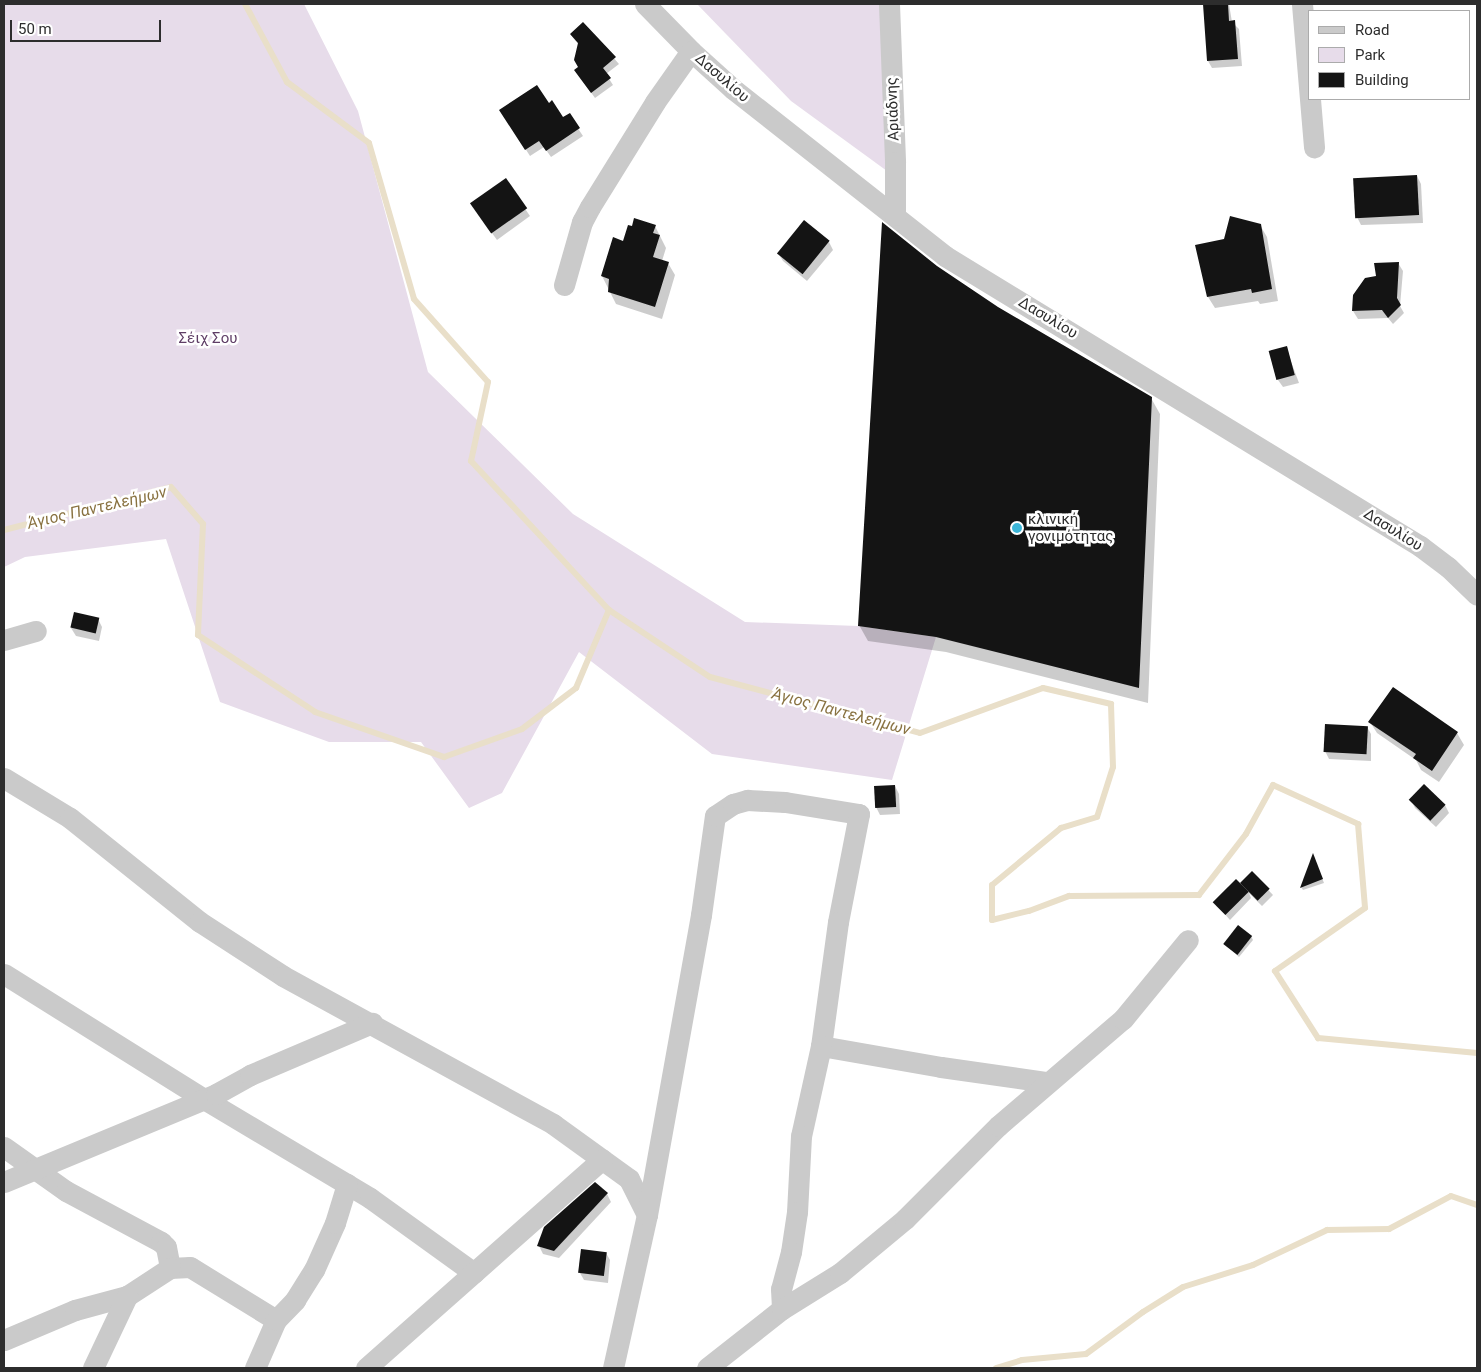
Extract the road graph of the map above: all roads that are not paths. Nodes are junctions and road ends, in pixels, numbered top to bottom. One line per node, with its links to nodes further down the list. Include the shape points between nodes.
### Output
1 (645, 4): 4 (street, Δασυλίου)
2 (889, 4): 8 (street, Αριάδνης)
3 (1302, 4): 5 (street)
4 (691, 51): 8 (street, Δασυλίου, via 734,89); 9 (street, via 655,102 590,207 582,222)
5 (1308, 76)
6 (1310, 100): 7 (street)
7 (1314, 148)
8 (895, 215): 10 (street, Δασυλίου, via 945,256 1420,546)
9 (564, 285)
10 (1477, 595)
11 (36, 631): 12 (street)
12 (4, 640)
13 (4, 778): 16 (street, via 70,818 217,934 283,976)
14 (1188, 940): 18 (street, via 1123,1019)
15 (4, 974): 19 (street)
16 (372, 1023): 19 (street); 21 (street, via 553,1124)
17 (821, 1046): 18 (street); 25 (street, via 838,922 859,814 763,800 734,804 715,816); 29 (street, via 801,1136 797,1212 781,1289)
18 (1047, 1082): 29 (street, via 899,1225 840,1273)
19 (204, 1099): 22 (street); 24 (street)
20 (4, 1147): 22 (street)
21 (602, 1159): 25 (street, via 629,1179); 27 (street)
22 (38, 1169): 23 (street); 26 (street, via 66,1191 161,1242 166,1247)
23 (4, 1182)
24 (347, 1184): 27 (street); 30 (street, via 335,1223 314,1270 295,1300)
25 (648, 1215): 35 (street)
26 (170, 1268): 28 (street); 30 (street, via 190,1267)
27 (474, 1273): 34 (street)
28 (127, 1296): 31 (street, via 54,1318); 32 (street)
29 (782, 1309): 36 (street)
30 (276, 1320): 33 (street)
31 (4, 1340)
32 (93, 1368)
33 (255, 1368)
34 (366, 1368)
35 (613, 1368)
36 (707, 1368)

